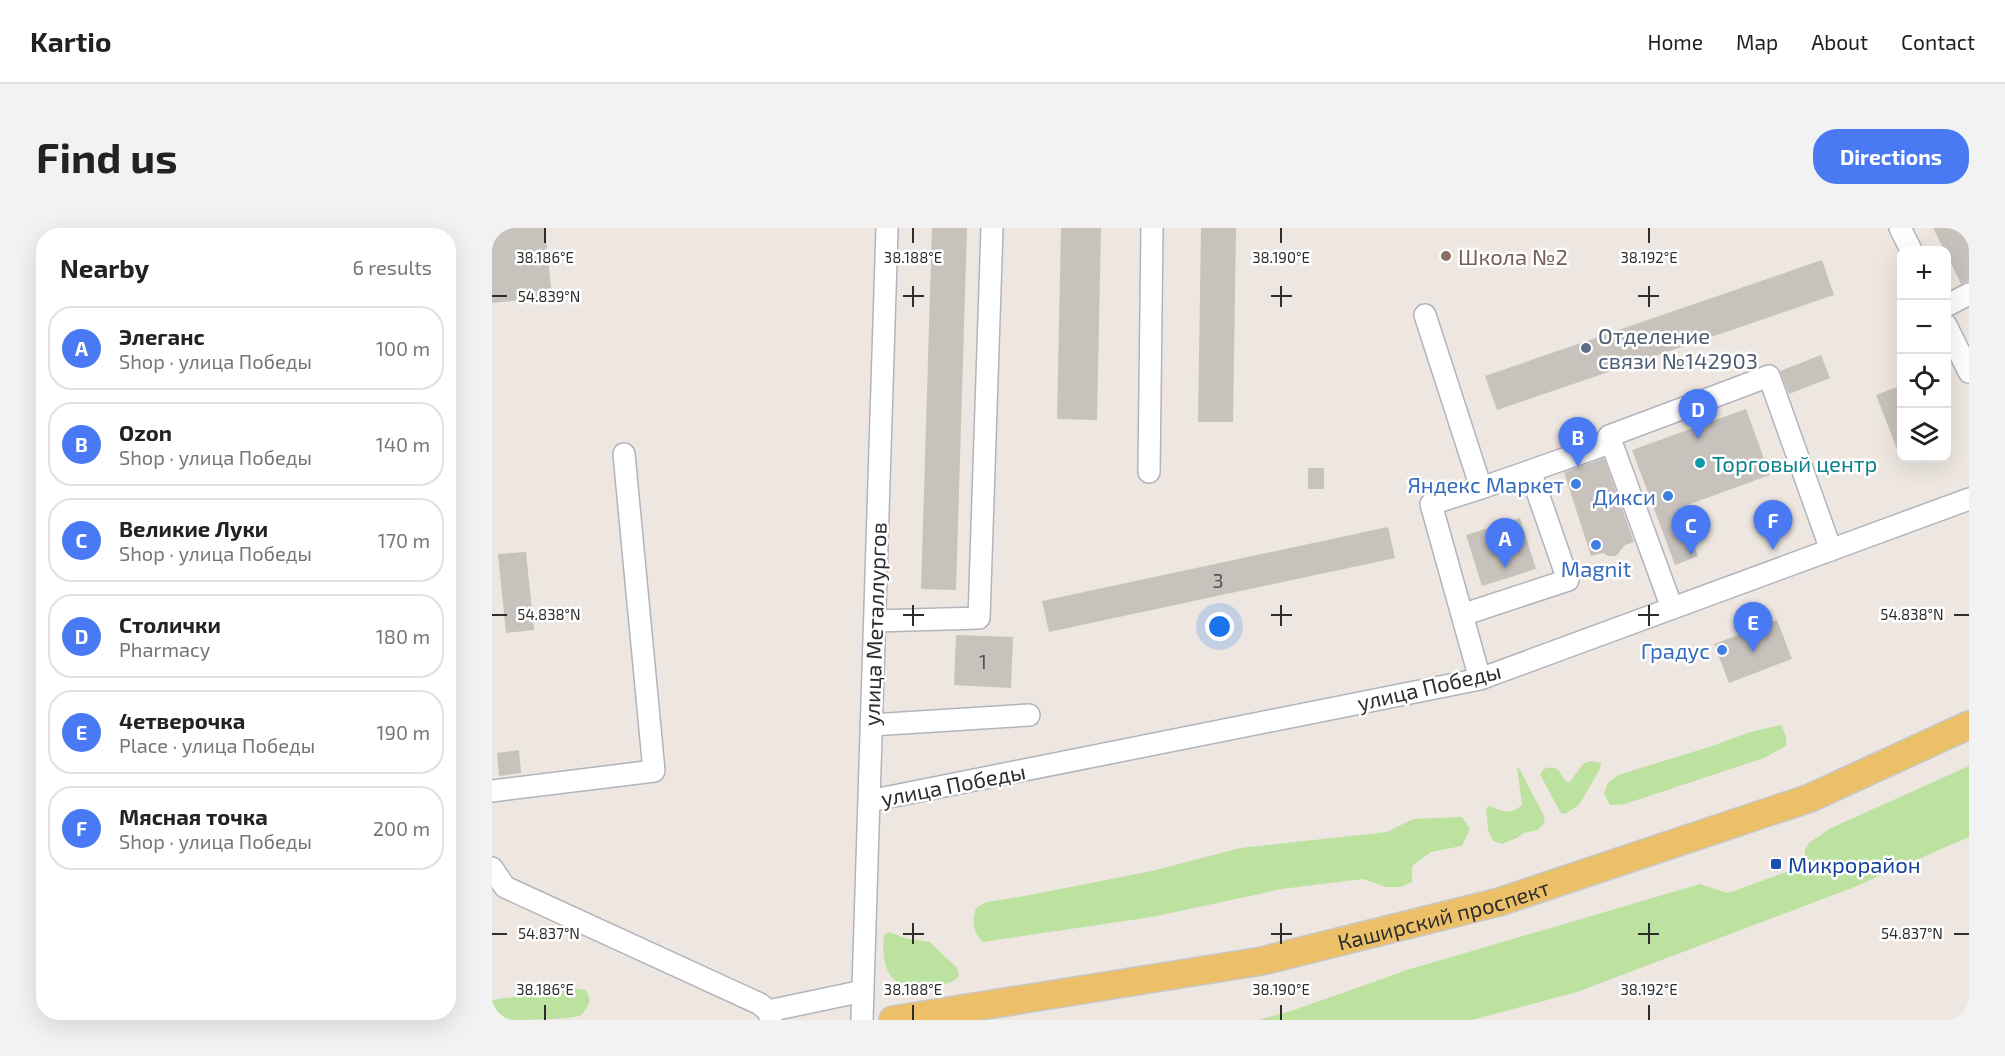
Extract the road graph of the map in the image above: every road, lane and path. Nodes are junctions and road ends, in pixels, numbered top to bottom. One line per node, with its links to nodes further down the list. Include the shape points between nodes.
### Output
1 (887, 228): 20 (street, улица Металлургов)
2 (992, 228): 20 (street, via 979,618)
3 (1152, 228): 14 (street)
4 (1900, 228): 5 (street)
5 (1909, 246)
6 (1969, 294): 7 (street)
7 (1951, 304)
8 (1425, 315): 15 (street)
9 (1951, 334): 10 (street)
10 (1969, 372)
11 (1612, 442): 13 (street); 17 (street, via 1609,436 1769,376); 18 (street)
12 (624, 454): 25 (street, via 654,771)
13 (1530, 471): 15 (street); 19 (street, via 1568,580)
14 (1149, 472)
15 (1481, 488): 19 (street, via 1431,504)
16 (1969, 499): 17 (street, улица Победы)
17 (1830, 550): 18 (street, улица Победы)
18 (1672, 608): 21 (street, улица Победы)
19 (1462, 615): 21 (street)
20 (874, 621): 23 (street, улица Металлургов)
21 (1480, 679): 26 (street, улица Победы)
22 (1029, 715): 23 (street)
23 (871, 725): 26 (street, улица Металлургов)
24 (1969, 726): 31 (main road, Каширский проспект, via 1810,798 1499,902 1262,962)
25 (492, 791)
26 (869, 801): 28 (street, улица Металлургов)
27 (492, 868): 29 (street, via 505,887 760,1004)
28 (863, 991): 29 (street); 30 (street, улица Металлургов)
29 (769, 1016)
30 (862, 1020)
31 (893, 1020)

